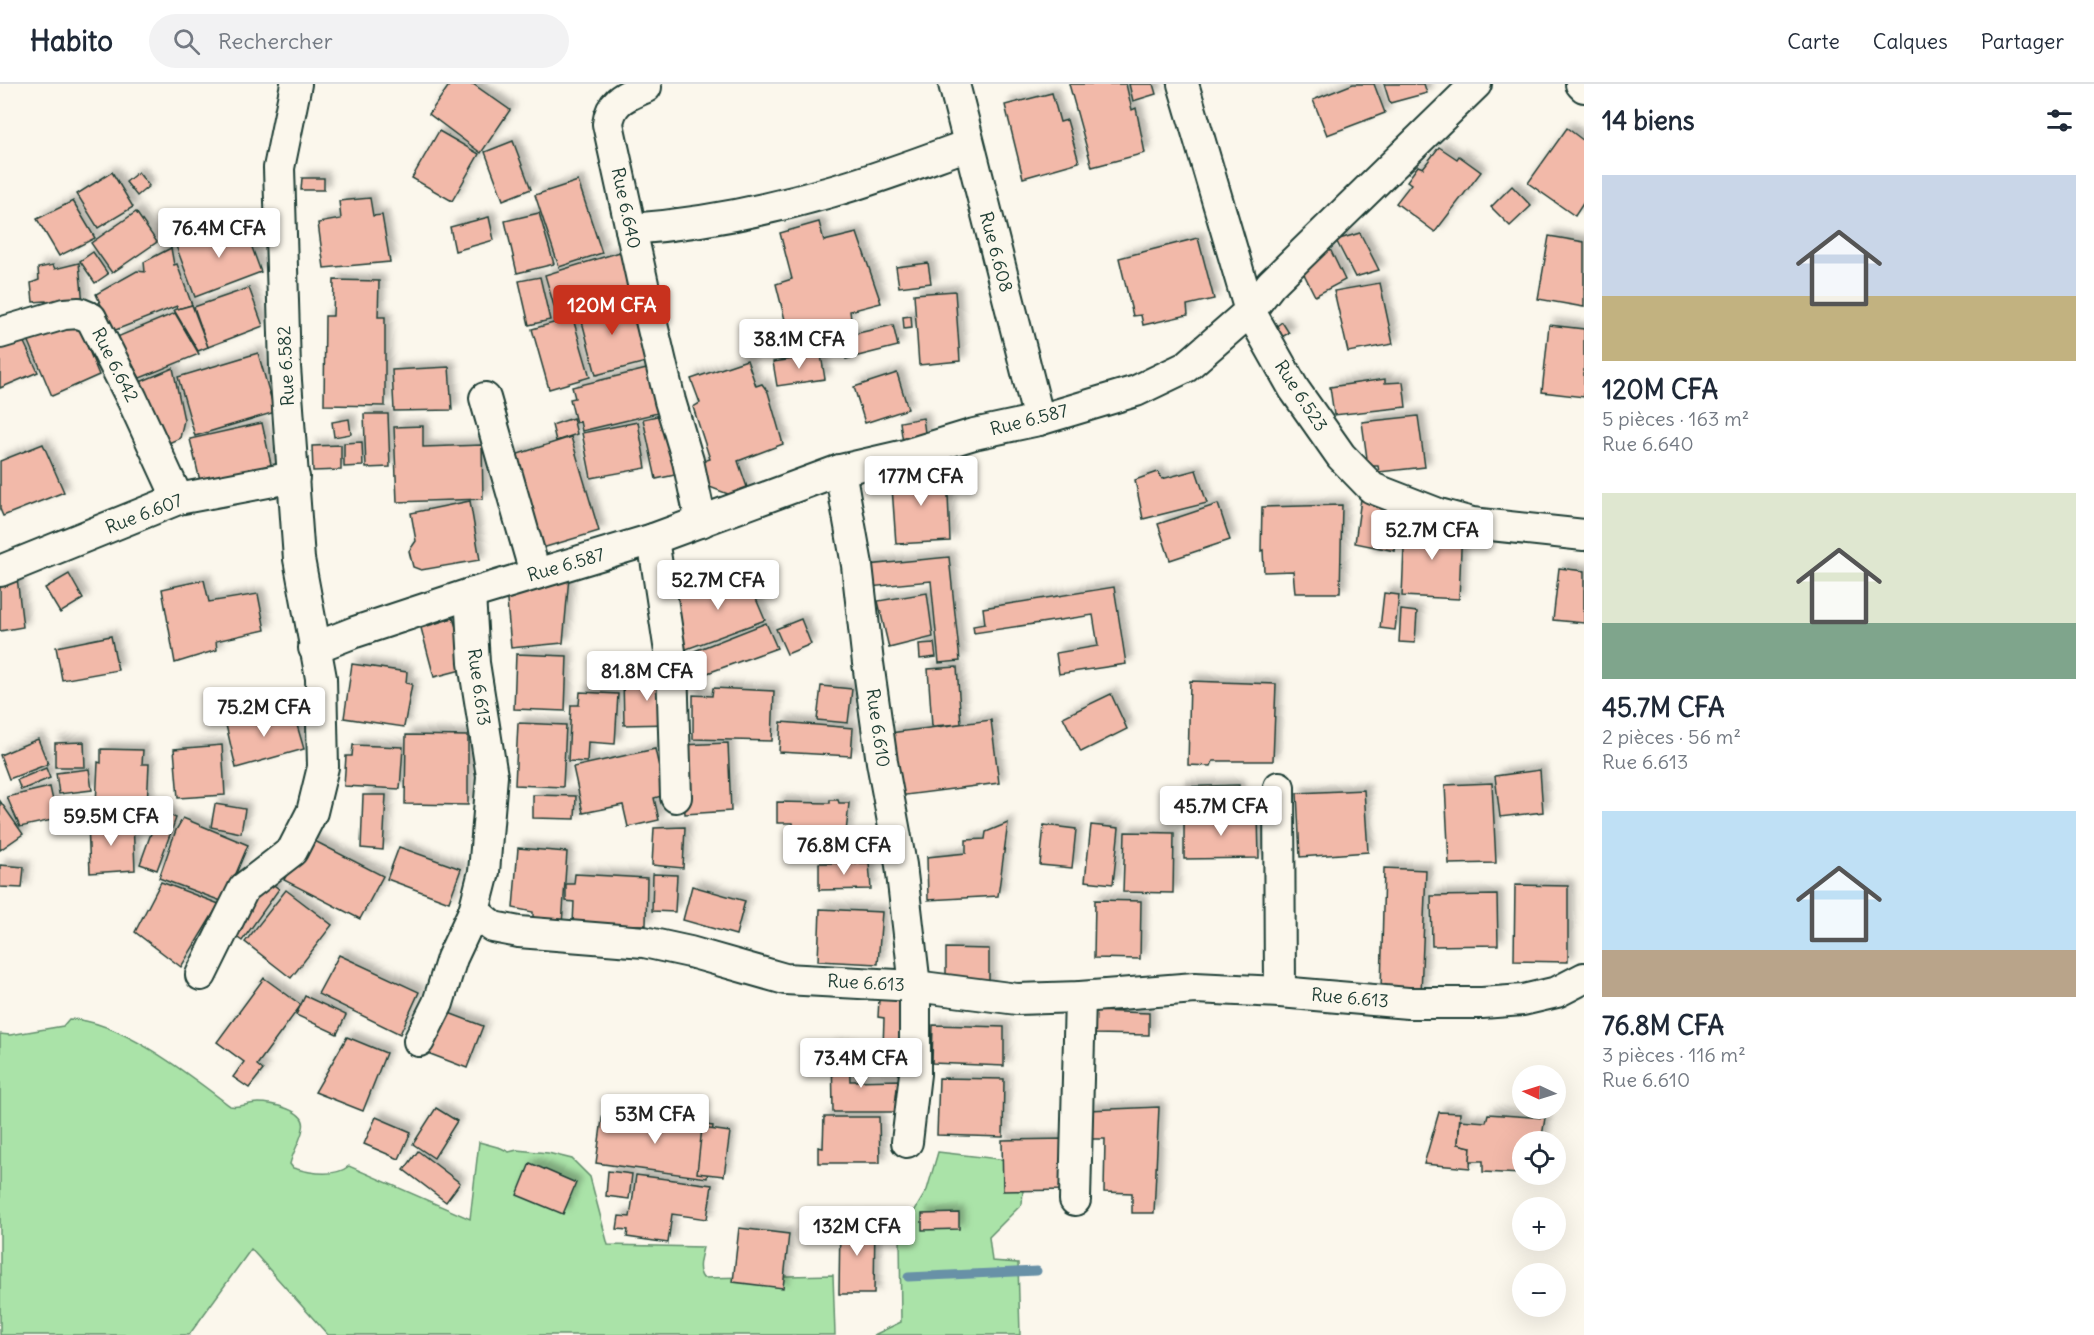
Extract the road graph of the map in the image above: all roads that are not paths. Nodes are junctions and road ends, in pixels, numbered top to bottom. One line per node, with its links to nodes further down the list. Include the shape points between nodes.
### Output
1 (296, 84): 13 (street, Rue 6.582, via 279,168 285,367)
2 (954, 84): 6 (street, Rue 6.608)
3 (1182, 84): 8 (street, Rue 6.523)
4 (646, 87): 7 (street, Rue 6.640, via 620,100 610,114 609,124)
5 (1464, 89): 8 (street, Rue 6.587, via 1430,129 1271,284)
6 (969, 145): 7 (street, via 819,195 722,217); 11 (street, Rue 6.608)
7 (632, 229): 15 (street, Rue 6.640)
8 (1250, 311): 11 (street, Rue 6.587, via 1186,367 1136,391); 16 (street, Rue 6.523, via 1316,422 1372,488 1472,523)
9 (0, 333): 14 (street, Rue 6.642, via 64,314 79,313 91,318)
10 (485, 398): 19 (street)
11 (1038, 420): 12 (street, Rue 6.587)
12 (840, 471): 15 (street, Rue 6.587); 27 (street, Rue 6.610, via 857,565)
13 (294, 477): 14 (street, Rue 6.607); 21 (street, Rue 6.582, via 299,559)
14 (178, 499): 18 (street, Rue 6.607)
15 (701, 522): 17 (street, Rue 6.587)
16 (1584, 535)
17 (653, 539): 19 (street, Rue 6.587); 23 (street, via 672,665)
18 (0, 571)
19 (535, 573): 20 (street, Rue 6.587)
20 (470, 594): 21 (street, Rue 6.587); 24 (street, Rue 6.613, via 474,663 492,776 484,872)
21 (314, 648): 25 (street, Rue 6.582, via 321,678 323,767 312,812 292,851 244,888)
22 (1280, 787): 28 (street)
23 (676, 797)
24 (474, 911): 27 (street, Rue 6.613, via 493,927 644,942 785,979); 30 (street)
25 (201, 975)
26 (1584, 978): 28 (street, Rue 6.613, via 1557,992 1482,1003 1408,1003)
27 (915, 986): 29 (street, Rue 6.613, via 1017,999); 31 (street, Rue 6.610, via 915,1074)
28 (1280, 992): 29 (street, Rue 6.613, via 1195,988)
29 (1080, 997): 32 (street)
30 (419, 1041)
31 (907, 1142)
32 (1075, 1200)

